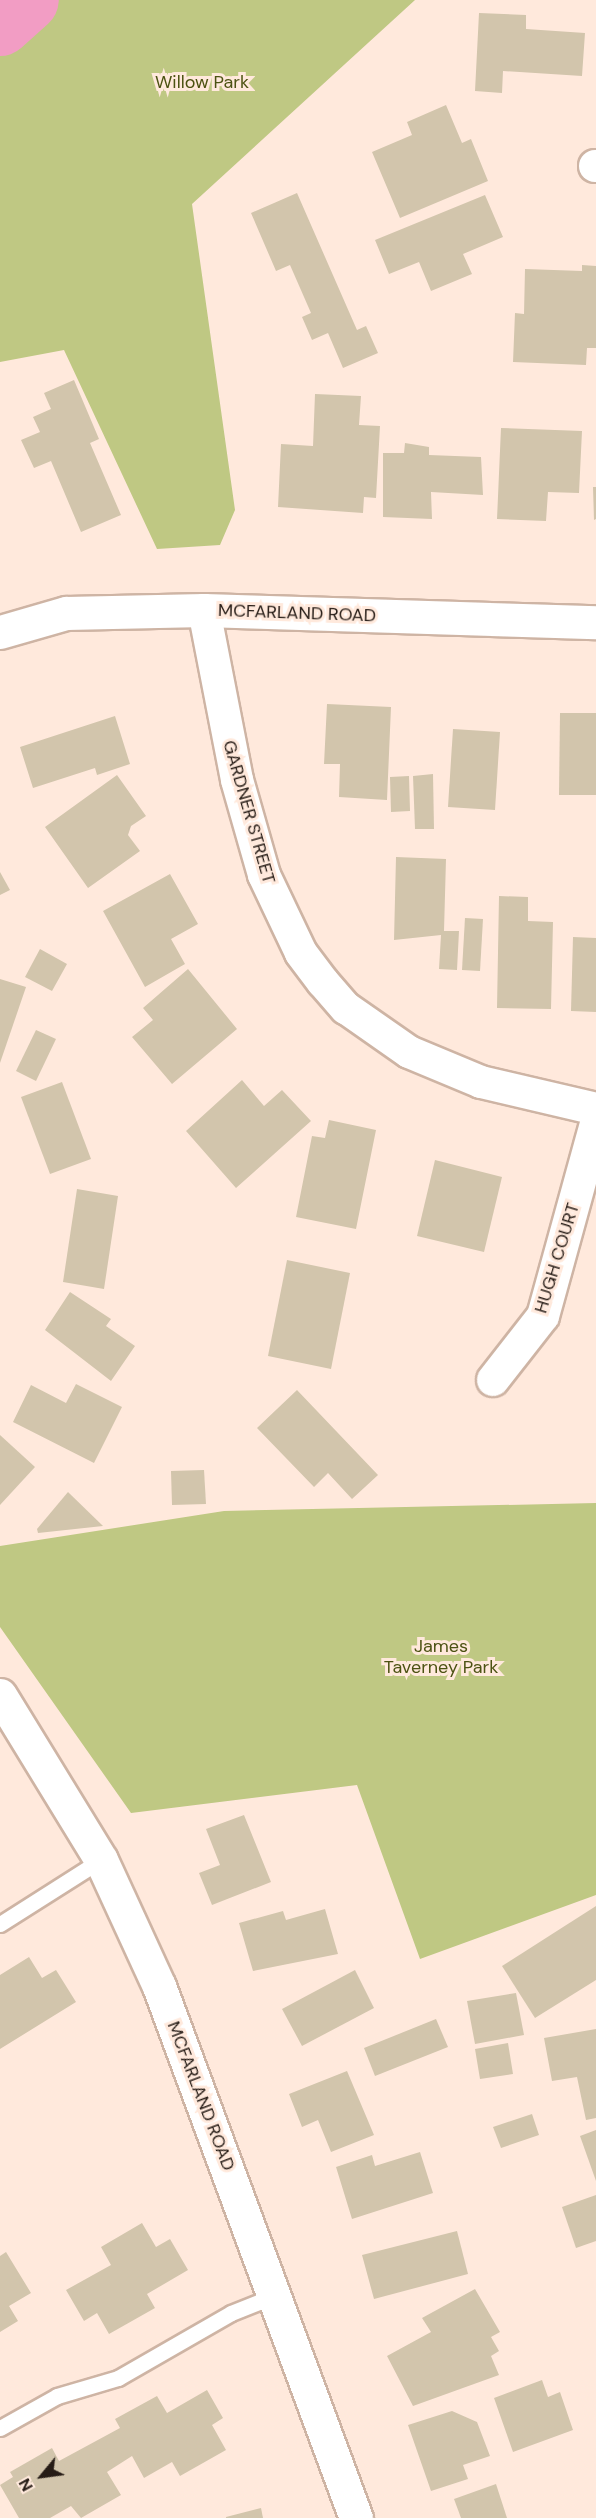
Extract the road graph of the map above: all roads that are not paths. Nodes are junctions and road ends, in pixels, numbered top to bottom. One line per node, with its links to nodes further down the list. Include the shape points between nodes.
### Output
1 (204, 610): 2 (street, MCFARLAND ROAD); 3 (street, MCFARLAND ROAD, via 66,613); 4 (street, GARDNER STREET, via 237,780 264,875 301,953 323,982 346,1008 409,1052 481,1082)
2 (596, 622)
3 (0, 632)
4 (596, 1109)
5 (596, 1124): 6 (street, HUGH COURT, via 543,1316)
6 (493, 1380)
7 (0, 1695): 8 (street, MCFARLAND ROAD)
8 (101, 1860): 9 (lane); 10 (street, MCFARLAND ROAD, via 159,1986)
9 (0, 1924)
10 (276, 2295): 11 (lane, via 231,2313 118,2378 57,2396); 12 (street, MCFARLAND ROAD)
11 (0, 2428)
12 (356, 2518)

